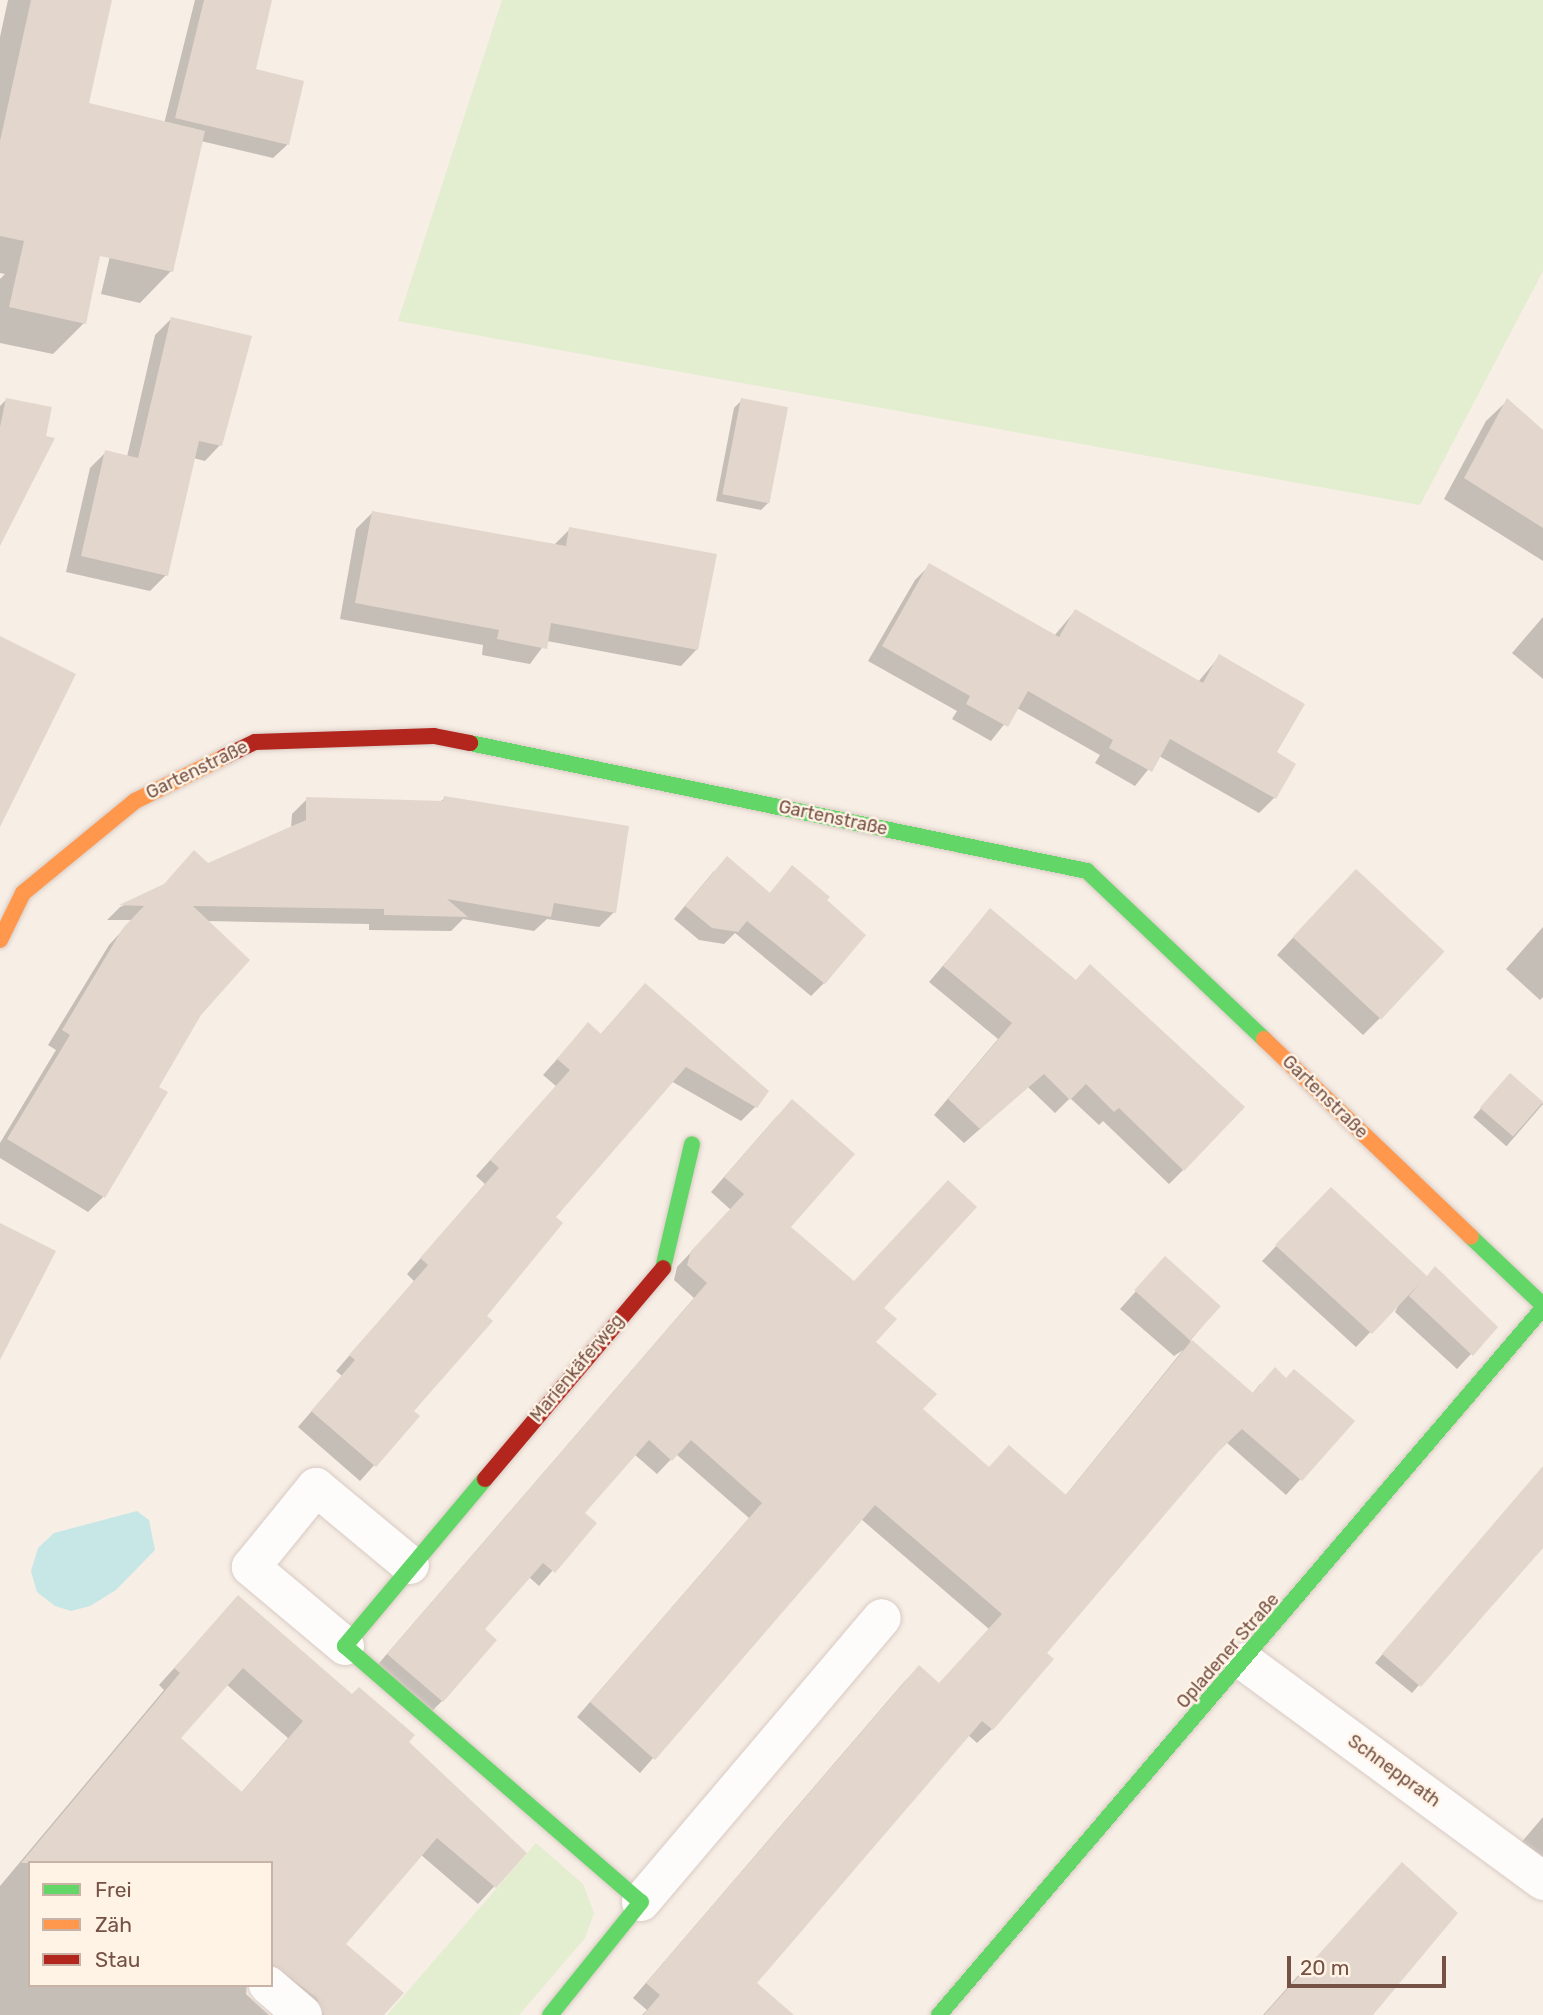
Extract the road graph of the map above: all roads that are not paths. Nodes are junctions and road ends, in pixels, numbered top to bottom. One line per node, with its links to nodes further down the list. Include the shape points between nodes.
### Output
1 (11, 892): 2 (street); 4 (street, Gartenstraße, via 135,800 255,742 433,736 1087,871)
2 (0, 940)
3 (692, 1144): 5 (street, Marienkäferweg, via 665,1265)
4 (1543, 1307): 8 (street, Opladener Straße)
5 (410, 1565): 7 (street, Marienkäferweg); 7 (street, via 316,1487 251,1567)
6 (882, 1618): 10 (street)
7 (345, 1646): 10 (street)
8 (1245, 1662): 9 (street, Schnepprath); 14 (street, Opladener Straße)
9 (1543, 1881)
10 (641, 1902): 13 (street)
11 (270, 1987): 12 (street)
12 (303, 2015)
13 (550, 2015)
14 (939, 2015)

